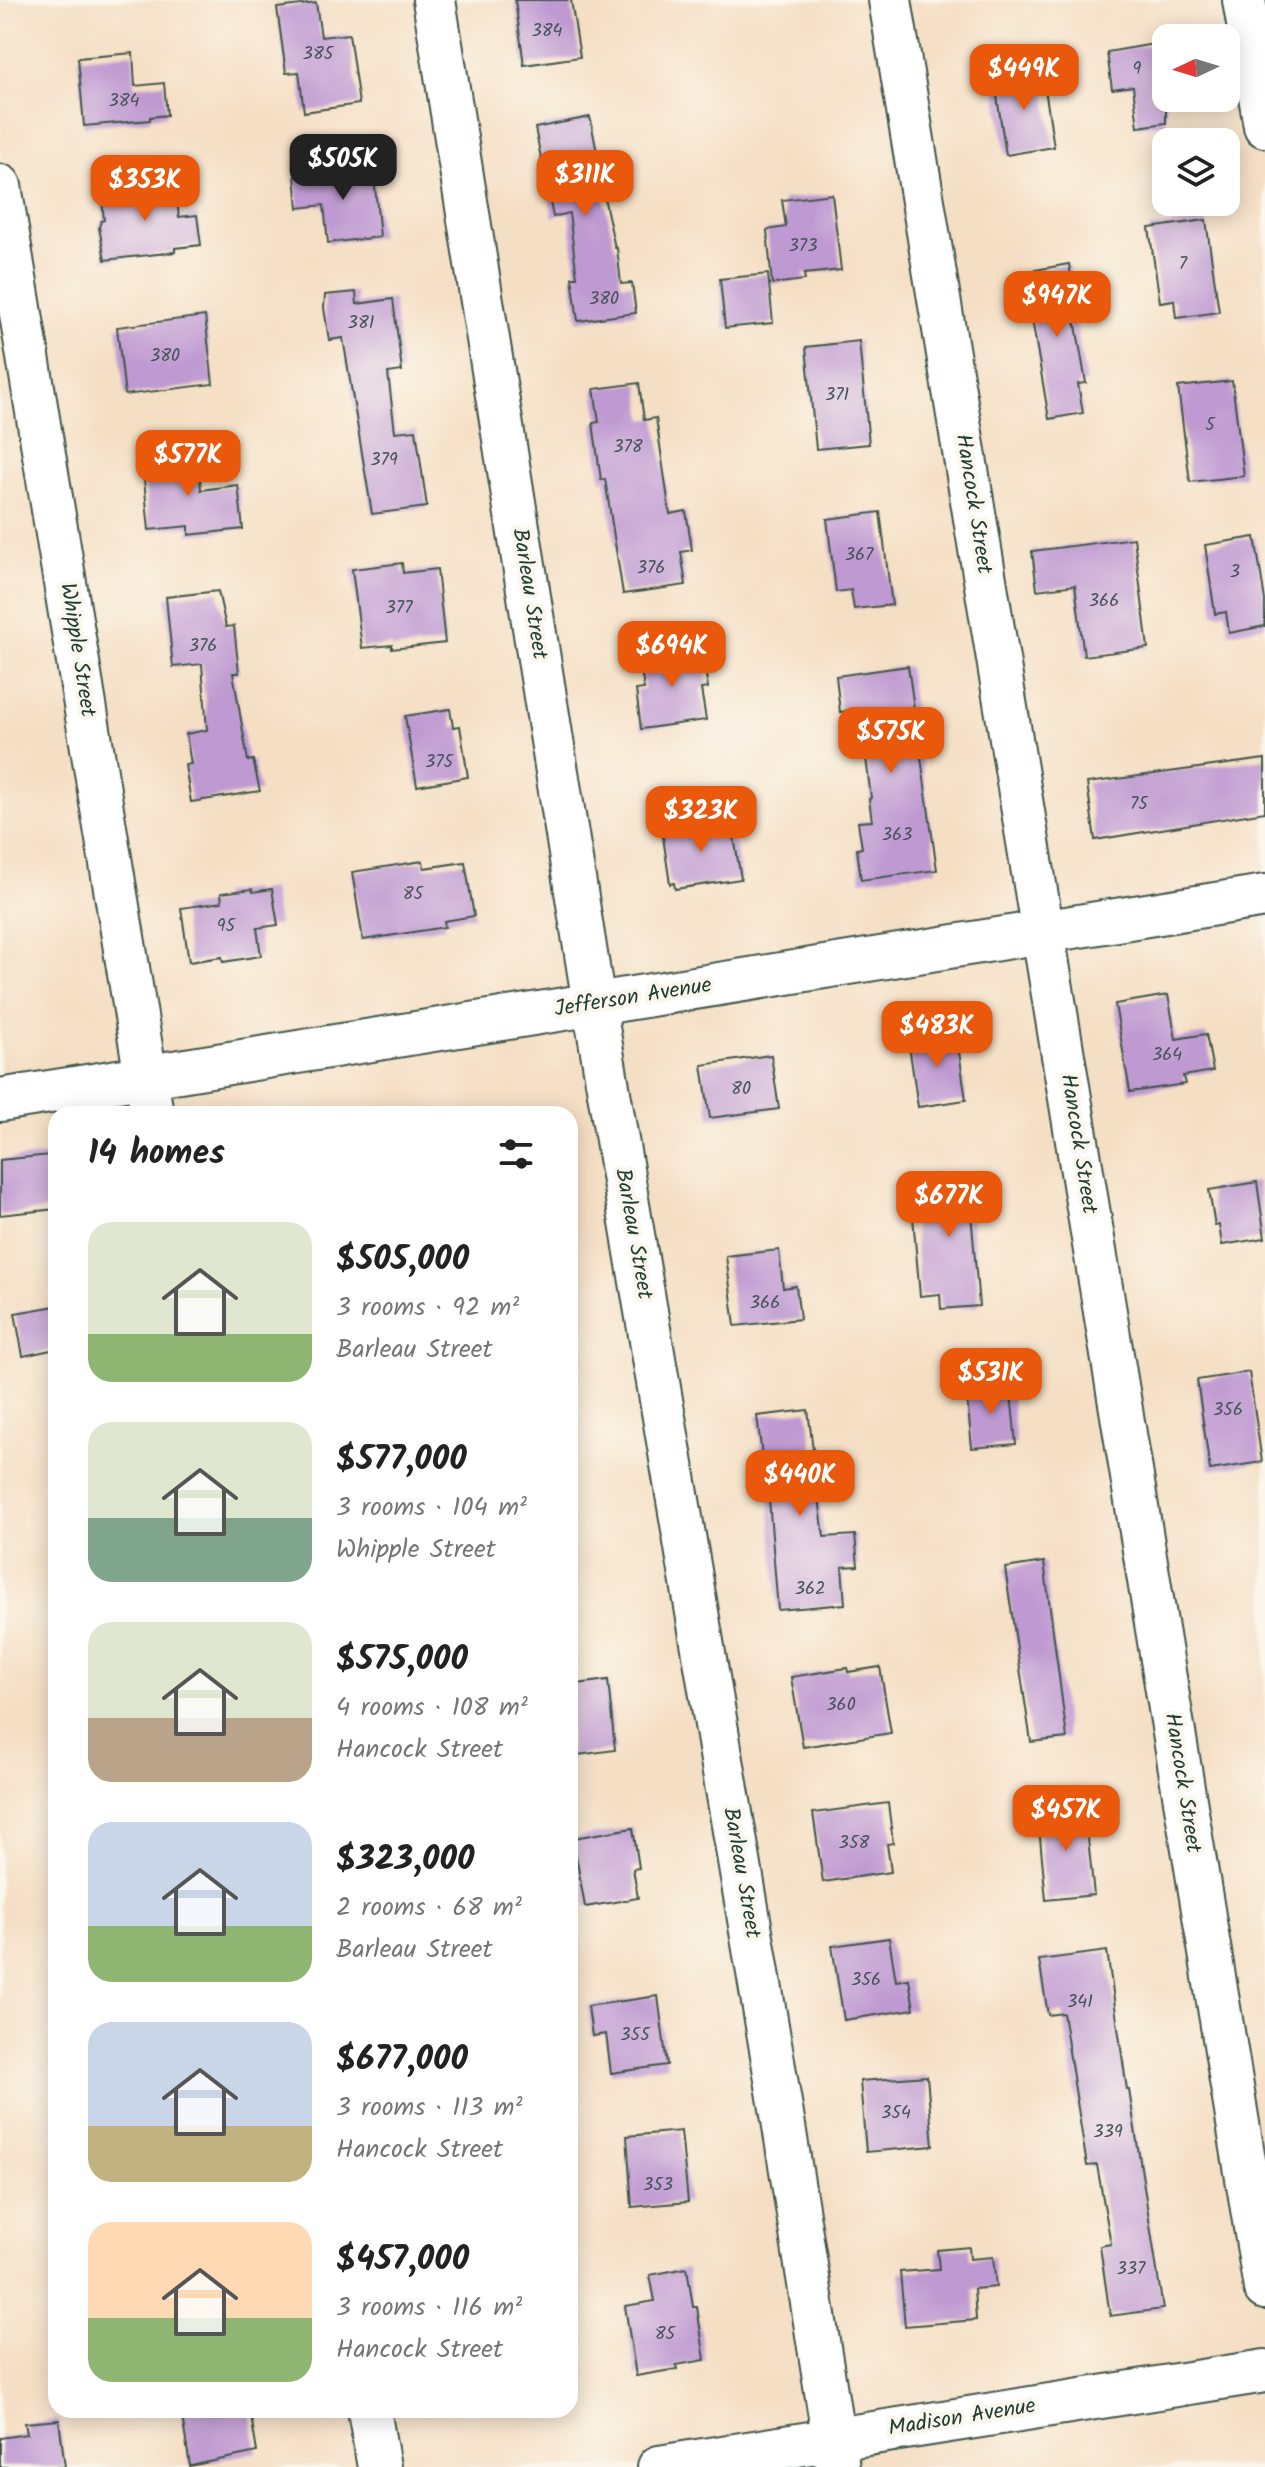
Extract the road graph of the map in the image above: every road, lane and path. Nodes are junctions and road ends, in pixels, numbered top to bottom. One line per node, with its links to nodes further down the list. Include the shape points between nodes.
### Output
1 (434, 0): 8 (street, Barleau Street)
2 (890, 0): 7 (street, Hancock Street)
3 (1244, 0): 4 (street)
4 (1265, 126)
5 (0, 186): 9 (street, Whipple Street)
6 (1265, 896): 7 (street, Jefferson Avenue)
7 (1044, 933): 8 (street, Jefferson Avenue); 11 (street, Hancock Street)
8 (594, 1004): 9 (street, Jefferson Avenue); 14 (street, Barleau Street)
9 (149, 1095): 10 (street, Jefferson Avenue)
10 (0, 1100)
11 (1265, 2288)
12 (1265, 2371): 14 (street, Madison Avenue)
13 (370, 2418): 15 (street)
14 (836, 2453): 16 (street, Madison Avenue)
15 (379, 2467)
16 (659, 2467)

